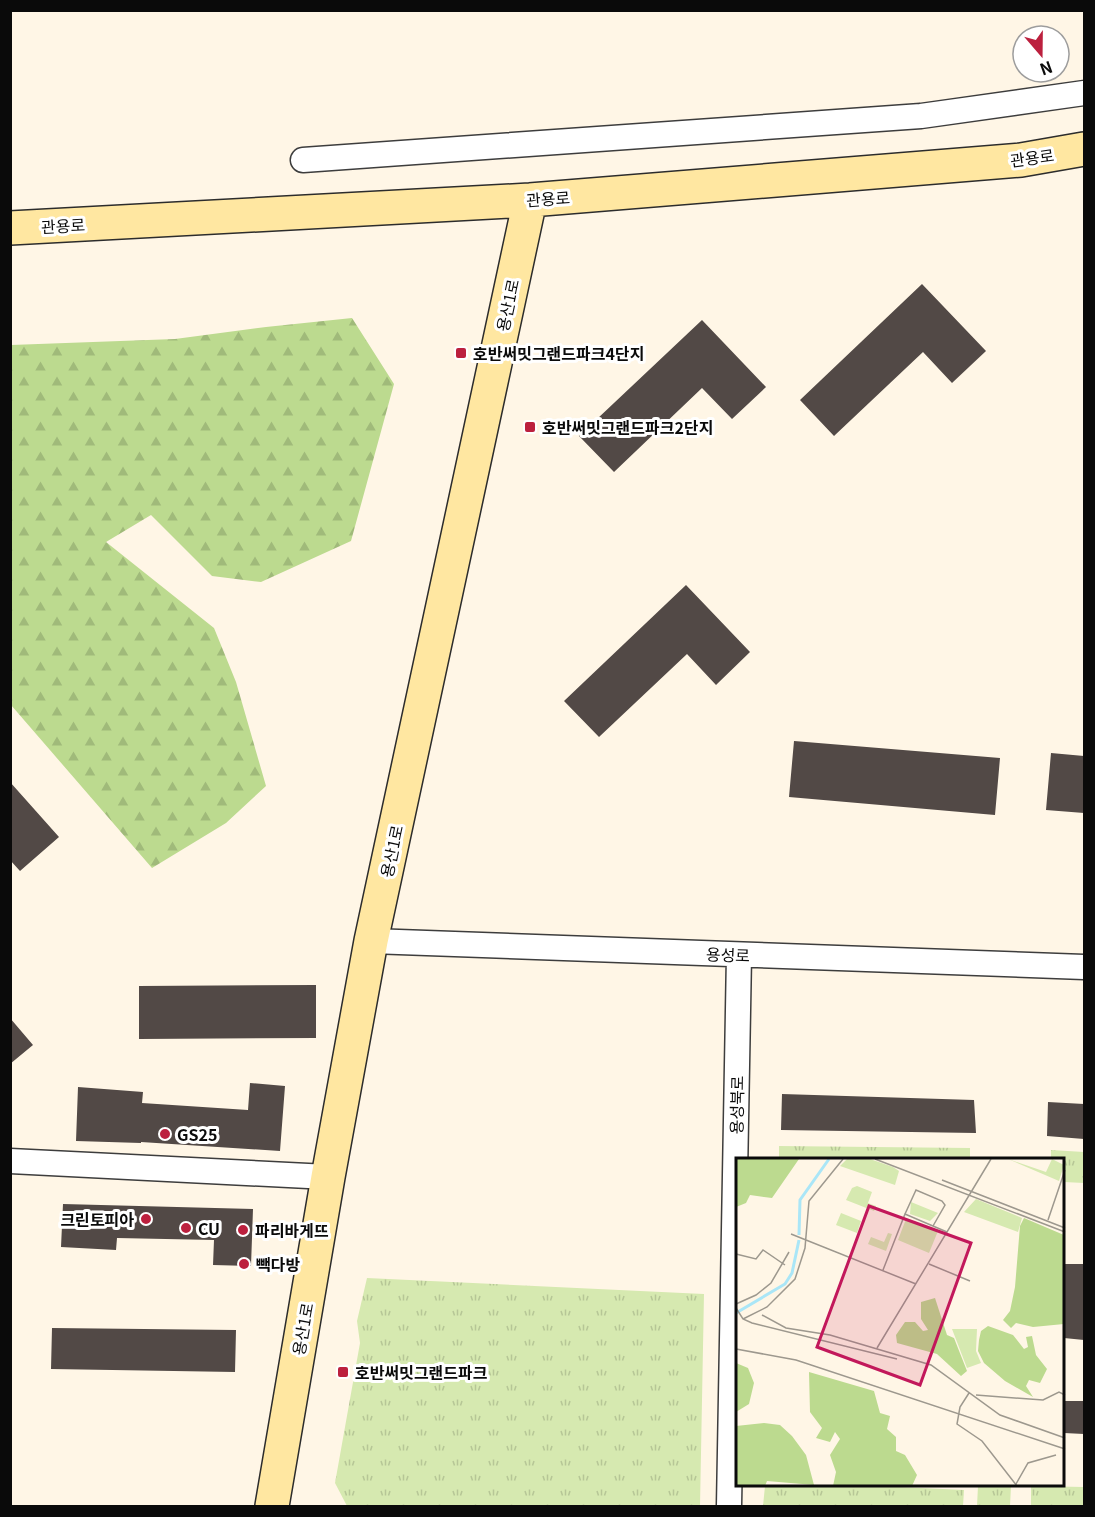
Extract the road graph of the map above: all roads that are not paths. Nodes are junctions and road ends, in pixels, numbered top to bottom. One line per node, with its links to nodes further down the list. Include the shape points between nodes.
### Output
1 (1084, 93): 3 (street, via 921,116)
2 (1084, 149): 4 (main road, 관용로, via 1021,160)
3 (303, 160)
4 (530, 200): 5 (main road, 관용로); 6 (main road, 용산1로)
5 (10, 228)
6 (371, 941): 7 (street, 용성로); 10 (main road, 용산1로)
7 (739, 954): 8 (street, 용성로); 12 (street, 용성북로)
8 (1084, 967)
9 (10, 1161): 10 (street)
10 (328, 1177): 11 (main road, 용산1로)
11 (272, 1506)
12 (729, 1506)

